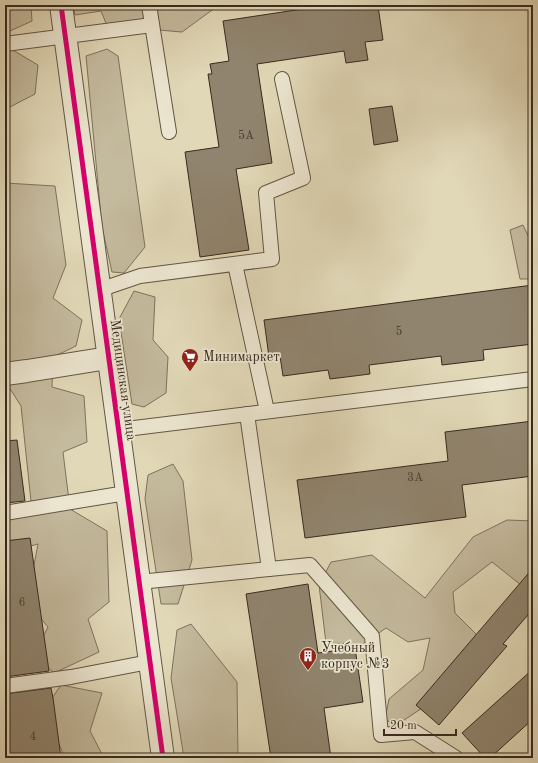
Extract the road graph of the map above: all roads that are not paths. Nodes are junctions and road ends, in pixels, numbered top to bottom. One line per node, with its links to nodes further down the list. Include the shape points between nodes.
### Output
1 (61, 5): 4 (street, Медицинская улица)
2 (149, 5): 3 (lane)
3 (152, 25): 4 (lane); 7 (lane)
4 (65, 36): 5 (lane); 9 (street, Медицинская улица)
5 (5, 44)
6 (282, 79): 8 (lane, via 303,178 266,193 272,259)
7 (169, 132)
8 (235, 264): 9 (lane, via 140,276); 13 (lane)
9 (99, 290): 10 (street, Медицинская улица)
10 (108, 358): 11 (street); 15 (street, Медицинская улица)
11 (5, 374)
12 (533, 379): 13 (lane)
13 (266, 411): 14 (lane)
14 (246, 414): 15 (lane); 18 (lane)
15 (118, 430): 16 (street, Медицинская улица)
16 (126, 493): 17 (lane); 19 (street, Медицинская улица)
17 (5, 513)
18 (269, 569): 19 (lane); 23 (lane, via 310,565 372,636 381,735 415,732)
19 (139, 582): 20 (street, Медицинская улица)
20 (149, 662): 21 (lane); 22 (street, Медицинская улица)
21 (5, 686)
22 (163, 758)
23 (456, 758)

